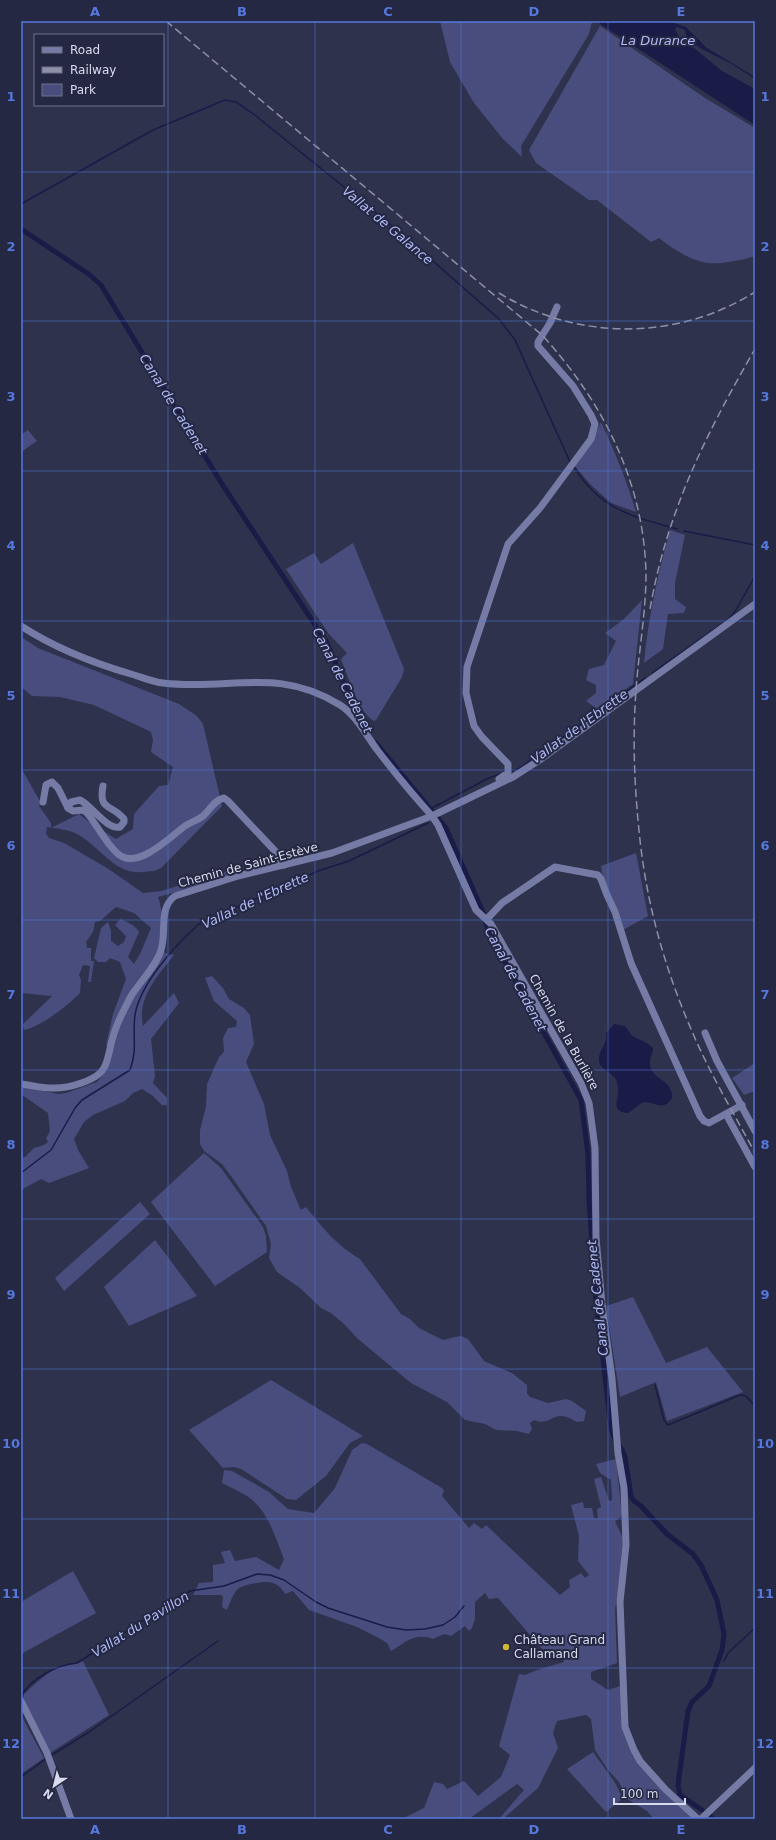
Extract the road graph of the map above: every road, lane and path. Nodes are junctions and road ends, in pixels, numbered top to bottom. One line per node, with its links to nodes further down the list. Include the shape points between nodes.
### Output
1 (558, 307): 5 (street, via 538,346 573,386 595,424 591,439 577,459 540,508 508,544 467,667 466,693 474,726 508,767 505,776)
2 (755, 604): 5 (street, via 541,759 513,777)
3 (21, 626): 8 (street, Chemin de la Burlière, via 82,658 156,682 274,682 296,685 317,692 349,712 398,777)
4 (103, 786): 7 (street, via 102,801 124,820 120,827 108,824 80,800 71,802)
5 (481, 791): 8 (street, Chemin de Saint-Estève)
6 (43, 802): 7 (street, via 46,785 52,782)
7 (68, 808): 9 (street, via 86,812 117,854 130,859 158,848 188,824 204,815 217,800 224,798 275,851)
8 (435, 814): 9 (street, Chemin de Saint-Estève, via 332,853); 10 (street, Chemin de la Burlière, via 476,910)
9 (284, 865): 12 (street, Chemin de Saint-Estève, via 237,873 171,899 166,905 162,949 130,998 114,1031 103,1070 89,1080 64,1087 52,1089)
10 (484, 917): 14 (street, via 555,867 598,875 615,912 631,963 700,1116 709,1123); 20 (street, Chemin de la Burlière, via 491,924 581,1083 589,1103 594,1148 596,1238 601,1297 624,1488 626,1532 620,1602 625,1727 634,1750 647,1769 666,1790)
11 (705, 1033): 13 (street, via 717,1062)
12 (21, 1084)
13 (742, 1105): 14 (street); 15 (street)
14 (726, 1114): 16 (street)
15 (755, 1131)
16 (755, 1167)
17 (21, 1701): 19 (street, via 47,1753)
18 (755, 1768): 20 (street)
19 (71, 1819)
20 (700, 1819)

